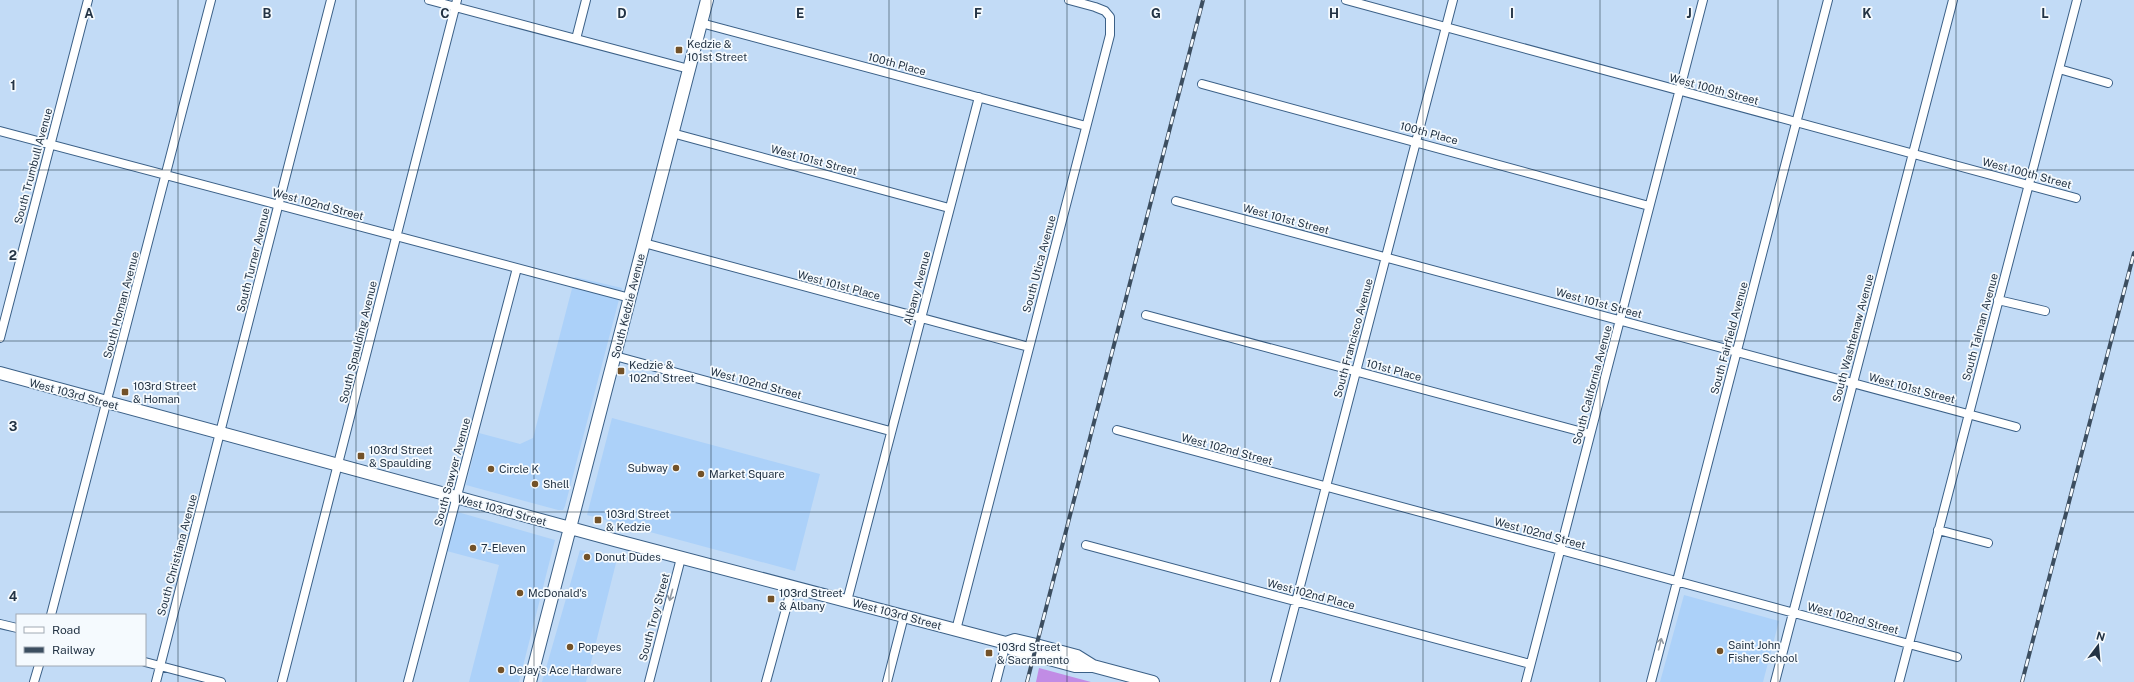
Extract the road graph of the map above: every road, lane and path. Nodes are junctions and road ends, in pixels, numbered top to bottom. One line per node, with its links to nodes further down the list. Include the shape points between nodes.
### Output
1 (88, 0): 29 (street, South Trumbull Avenue)
2 (211, 0): 31 (street, South Homan Avenue)
3 (331, 0): 35 (street, South Turner Avenue)
4 (429, 0): 14 (street)
5 (586, 0): 17 (street)
6 (707, 0): 15 (main road, South Kedzie Avenue)
7 (1069, 0): 25 (street, South Utica Avenue, via 1095,7 1110,17 1110,35)
8 (1346, 0): 16 (street, West 100th Street)
9 (1453, 0): 16 (street, South Francisco Avenue)
10 (1703, 0): 22 (street, South California Avenue)
11 (1828, 0): 24 (street, South Fairfield Avenue)
12 (1952, 0): 30 (street, South Washtenaw Avenue)
13 (2077, 0): 19 (street, South Talman Avenue)
14 (456, 4): 17 (street); 38 (street, South Spaulding Avenue)
15 (701, 23): 18 (main road, South Kedzie Avenue); 23 (street, 100th Place)
16 (1446, 27): 22 (street, West 100th Street); 28 (street, South Francisco Avenue)
17 (576, 39): 18 (street)
18 (689, 69): 27 (main road, South Kedzie Avenue)
19 (2058, 69): 20 (street); 32 (street, South Talman Avenue)
20 (2108, 82)
21 (1202, 84): 28 (street, 100th Place)
22 (1679, 91): 24 (street, West 100th Street); 36 (street, South California Avenue)
23 (979, 97): 25 (street, 100th Place); 37 (street, Albany Avenue)
24 (1796, 122): 30 (street, West 100th Street); 50 (street, South Fairfield Avenue)
25 (1086, 126): 49 (street, South Utica Avenue)
26 (0, 131): 29 (street, West 102nd Street)
27 (672, 133): 37 (street, West 101st Street); 39 (main road, South Kedzie Avenue)
28 (1416, 141): 36 (street, 100th Place); 40 (street, South Francisco Avenue)
29 (50, 144): 31 (street, West 102nd Street); 48 (street, South Trumbull Avenue)
30 (1913, 153): 32 (street, West 100th Street); 54 (street, South Washtenaw Avenue)
31 (166, 175): 35 (street, West 102nd Street); 55 (street, South Homan Avenue)
32 (2029, 185): 33 (street, West 100th Street); 43 (street, South Talman Avenue)
33 (2076, 198)
34 (1176, 201): 40 (street, West 101st Street)
35 (278, 205): 38 (street, West 102nd Street); 60 (street, South Turner Avenue)
36 (1649, 206): 47 (street, South California Avenue)
37 (949, 208): 46 (street, Albany Avenue)
38 (397, 236): 41 (street, West 102nd Street); 62 (street, South Spaulding Avenue)
39 (644, 243): 42 (main road, South Kedzie Avenue); 46 (street, West 101st Place)
40 (1386, 257): 47 (street, West 101st Street); 52 (street, South Francisco Avenue)
41 (517, 268): 42 (street, West 102nd Street); 64 (street, South Sawyer Avenue)
42 (630, 298): 51 (main road, South Kedzie Avenue)
43 (1998, 300): 44 (street); 56 (street, South Talman Avenue)
44 (2045, 311)
45 (1146, 315): 52 (street, 101st Place)
46 (920, 318): 49 (street, West 101st Place); 59 (street, Albany Avenue)
47 (1620, 320): 50 (street, West 101st Street); 61 (street, South California Avenue)
48 (0, 338)
49 (1029, 347): 80 (street, South Utica Avenue)
50 (1737, 352): 54 (street, West 101st Street); 71 (street, South Fairfield Avenue)
51 (615, 356): 59 (street, West 102nd Street); 65 (main road, South Kedzie Avenue)
52 (1356, 371): 61 (street, 101st Place); 63 (street, South Francisco Avenue)
53 (0, 374): 55 (main road, West 103rd Street)
54 (1852, 383): 56 (street, West 101st Street); 75 (street, South Washtenaw Avenue)
55 (106, 402): 60 (main road, West 103rd Street); 76 (street, South Homan Avenue)
56 (1968, 414): 57 (street, West 101st Street); 66 (street, South Talman Avenue)
57 (2016, 427)
58 (1117, 430): 63 (street, West 102nd Street)
59 (890, 431): 73 (street, Albany Avenue)
60 (220, 433): 62 (main road, West 103rd Street); 87 (street, South Christiana Avenue)
61 (1590, 434): 69 (street, South California Avenue)
62 (338, 465): 64 (main road, West 103rd Street); 91 (street, South Spaulding Avenue)
63 (1326, 487): 69 (street, West 102nd Street); 74 (street, South Francisco Avenue)
64 (457, 497): 65 (main road, West 103rd Street); 92 (street, South Sawyer Avenue)
65 (570, 528): 70 (main road, West 103rd Street); 93 (main road, South Kedzie Avenue)
66 (1938, 530): 67 (street); 82 (street, South Talman Avenue)
67 (1988, 543)
68 (1086, 544): 74 (street, West 102nd Place)
69 (1560, 550): 71 (street, West 102nd Street); 85 (street, South California Avenue)
70 (681, 558): 72 (main road, West 103rd Street); 94 (street, South Troy Street, one-way to 94)
71 (1676, 581): 75 (street, West 102nd Street); 101 (street, South Fairfield Avenue, one-way to 71)
72 (792, 587): 73 (main road, West 103rd Street); 95 (street)
73 (847, 601): 77 (main road, West 103rd Street)
74 (1296, 601): 85 (street, West 102nd Place); 99 (street, South Francisco Avenue)
75 (1793, 613): 82 (street, West 102nd Street); 102 (street, South Washtenaw Avenue)
76 (52, 614)
77 (904, 616): 80 (main road, West 103rd Street); 96 (street)
78 (0, 624): 79 (street)
79 (16, 628)
80 (956, 630): 81 (main road, West 103rd Street)
81 (1006, 643): 97 (street); 98 (main road, West 103rd Street, via 1015,640 1032,644 1077,656 1093,666)
82 (1908, 644): 83 (street, West 102nd Street); 103 (street, South Talman Avenue)
83 (1957, 657)
84 (146, 662): 87 (street)
85 (1530, 664): 100 (street, South California Avenue)
86 (39, 666): 88 (street)
87 (160, 666): 89 (street, South Christiana Avenue); 90 (street)
88 (34, 682)
89 (156, 682)
90 (221, 682)
91 (282, 682)
92 (408, 682)
93 (530, 682)
94 (649, 682)
95 (766, 682)
96 (887, 682)
97 (996, 682)
98 (1153, 682)
99 (1275, 682)
100 (1526, 682)
101 (1651, 682)
102 (1774, 682)
103 (1899, 682)

